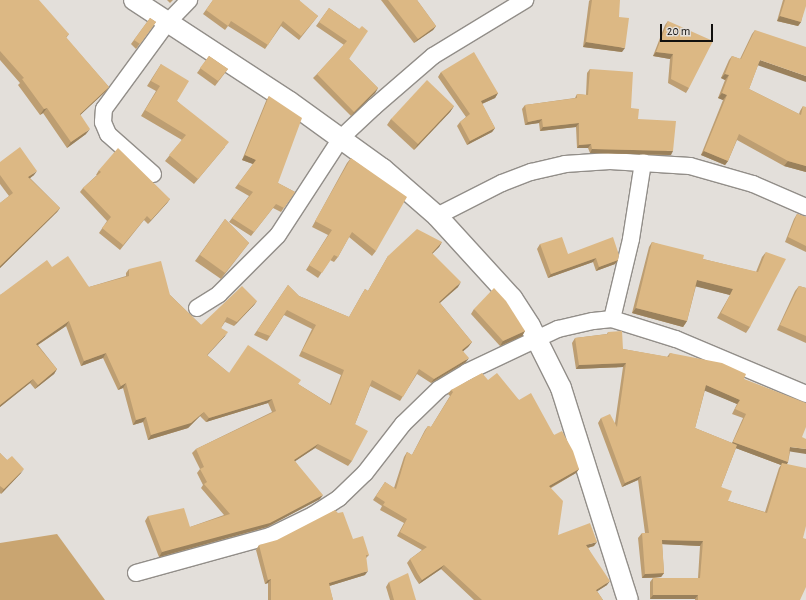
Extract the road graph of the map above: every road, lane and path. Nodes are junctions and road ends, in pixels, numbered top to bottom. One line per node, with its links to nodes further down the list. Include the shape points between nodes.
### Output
1 (134, 0): 4 (street)
2 (190, 0): 4 (street)
3 (525, 0): 5 (street, via 433,56)
4 (167, 23): 5 (street); 7 (street, via 104,109 103,122 108,134)
5 (342, 137): 9 (street); 10 (street, via 278,235 219,294)
6 (642, 162): 8 (street, via 690,166 753,184); 9 (street, via 565,164 531,172 502,183); 11 (street, via 631,239)
7 (153, 174)
8 (806, 207)
9 (437, 216): 12 (street, via 512,298)
10 (197, 308)
11 (612, 319): 12 (street, via 558,329); 13 (street, via 676,339)
12 (536, 341): 14 (street, via 467,372 439,389 403,424 365,473 338,498 313,515 270,536); 15 (street, via 561,388)
13 (806, 394)
14 (136, 573)
15 (628, 600)

